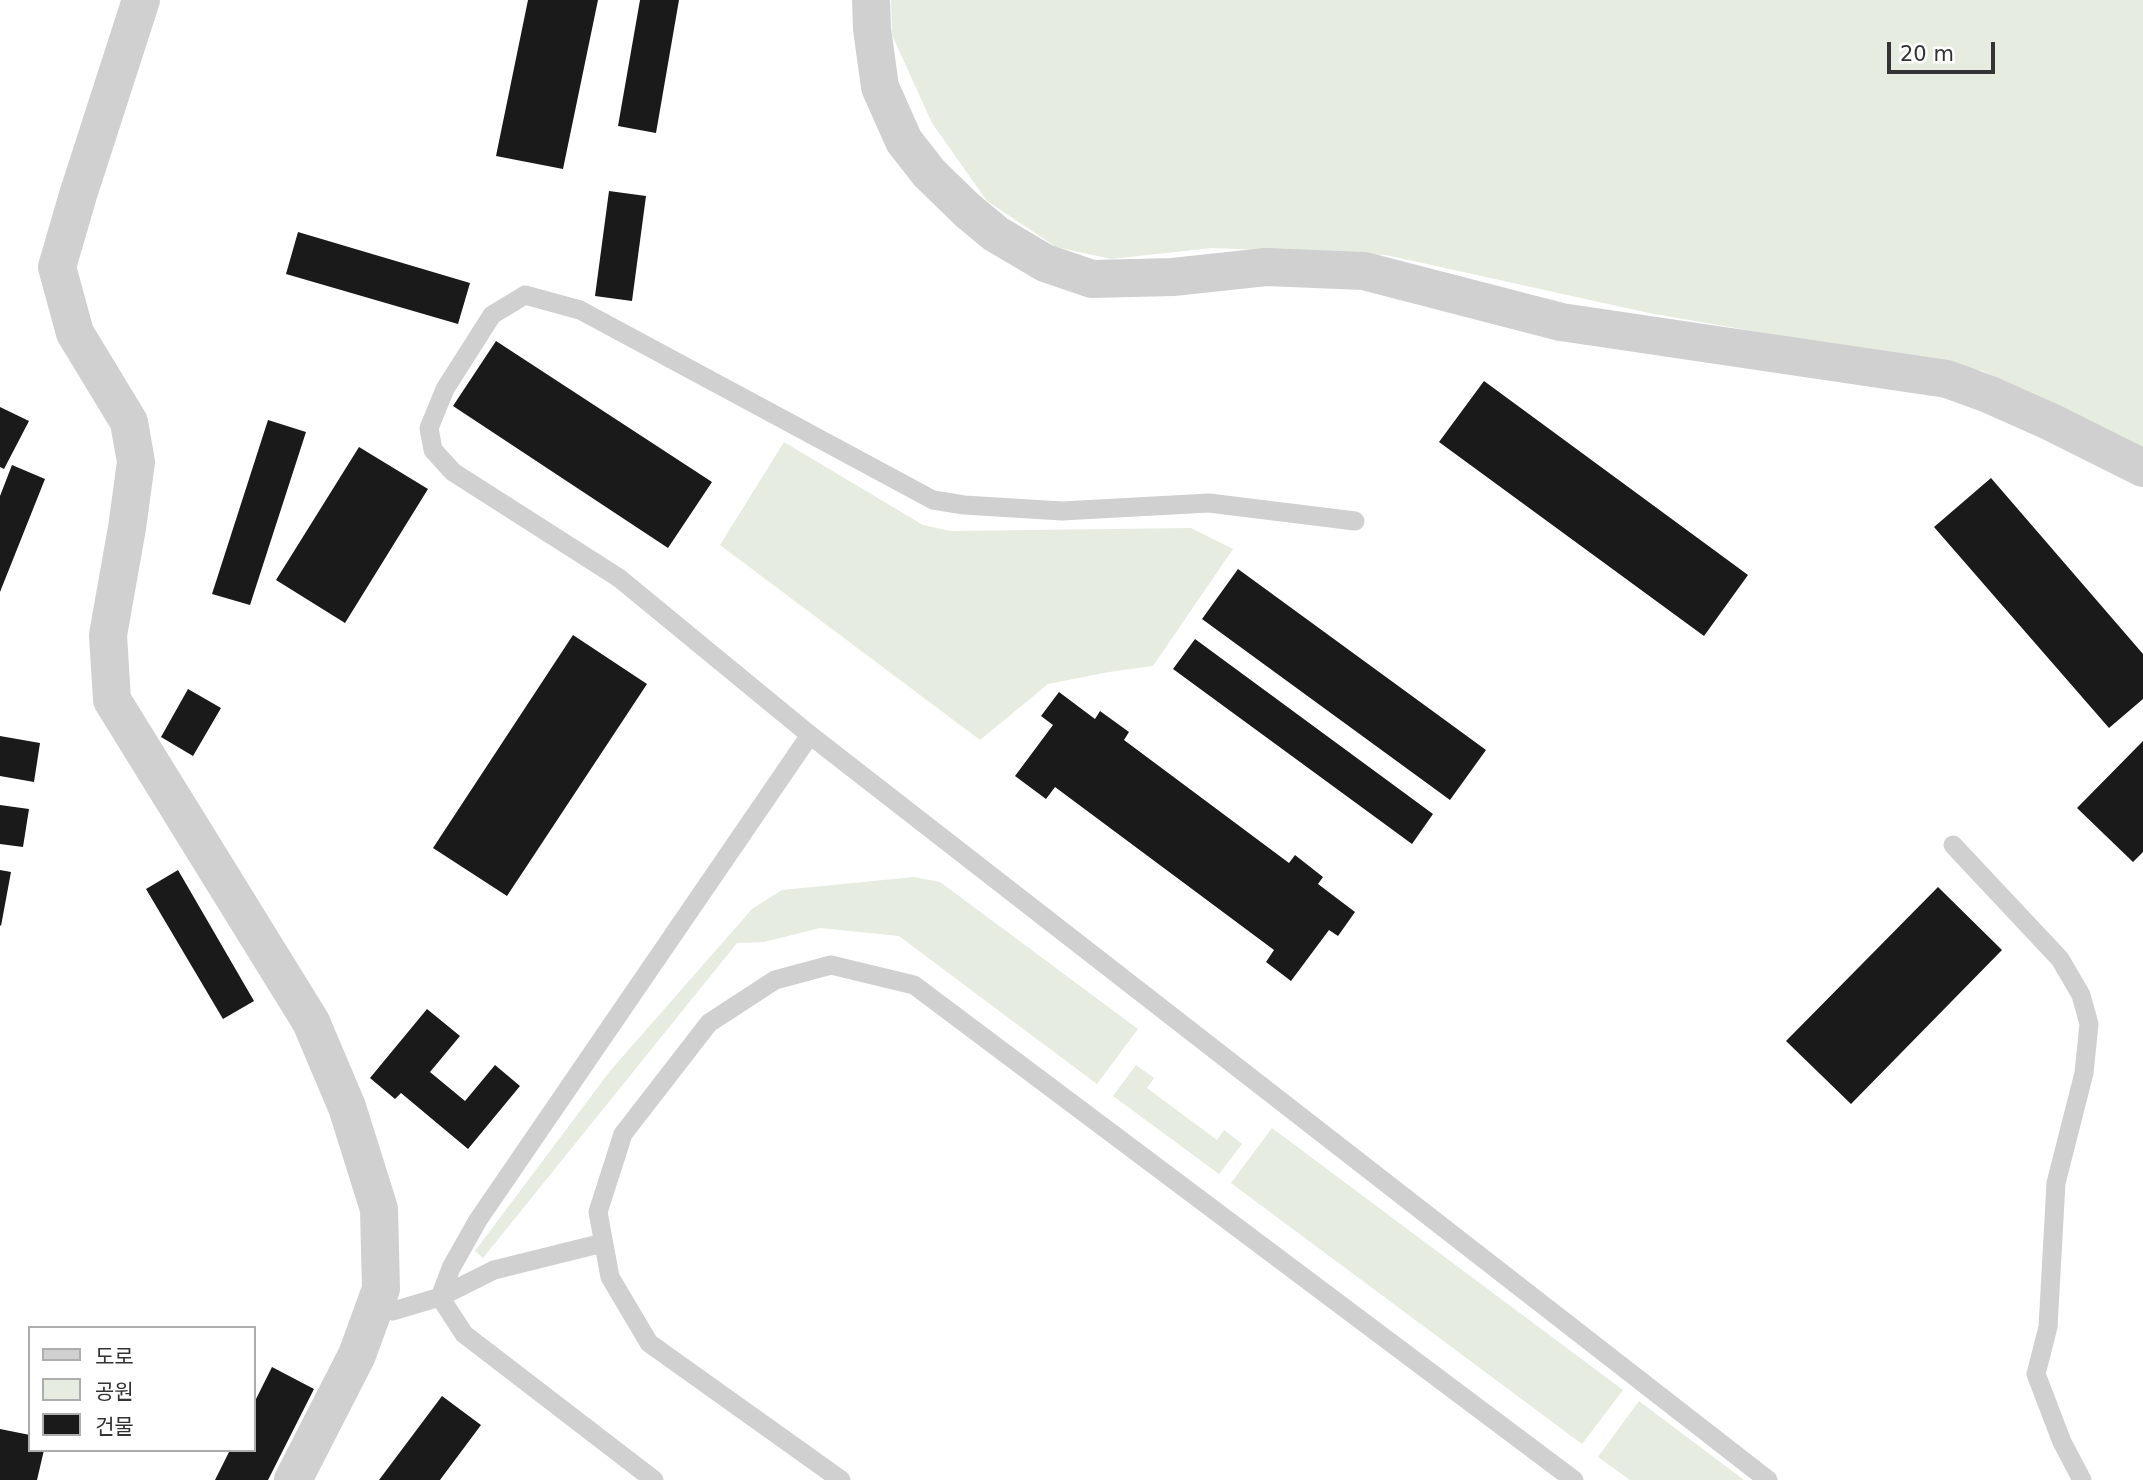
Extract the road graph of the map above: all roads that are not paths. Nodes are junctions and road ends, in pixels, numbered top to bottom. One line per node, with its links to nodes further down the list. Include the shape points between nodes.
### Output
1 (141, 0): 9 (street, via 57,267 75,333 129,422 136,462 108,635 113,700 311,1022 347,1107 379,1209 381,1289)
2 (871, 0): 3 (street, via 880,87 904,141 967,210 996,234 1045,263 1092,279 1173,277 1266,267 1364,271 1561,322 1947,379)
3 (2143, 468)
4 (1355, 521): 5 (lane, via 1209,503 1062,511 933,500 580,310 525,295 492,315 445,389 429,428 433,450 453,472 619,578)
5 (810, 735): 8 (lane, via 478,1220); 14 (lane)
6 (1953, 845): 15 (lane, via 2060,959 2081,995 2089,1024 2084,1073 2056,1183 2048,1326 2036,1374)
7 (604, 1243): 8 (lane, via 494,1270); 12 (lane, via 610,1277 649,1343); 13 (lane, via 598,1212 623,1134 709,1023 775,980 831,965 914,985)
8 (440, 1297): 9 (lane, via 393,1311); 11 (lane, via 464,1334)
9 (375, 1307): 10 (street, via 357,1355)
10 (293, 1480)
11 (654, 1480)
12 (841, 1480)
13 (1574, 1480)
14 (1768, 1480)
15 (2082, 1480)

